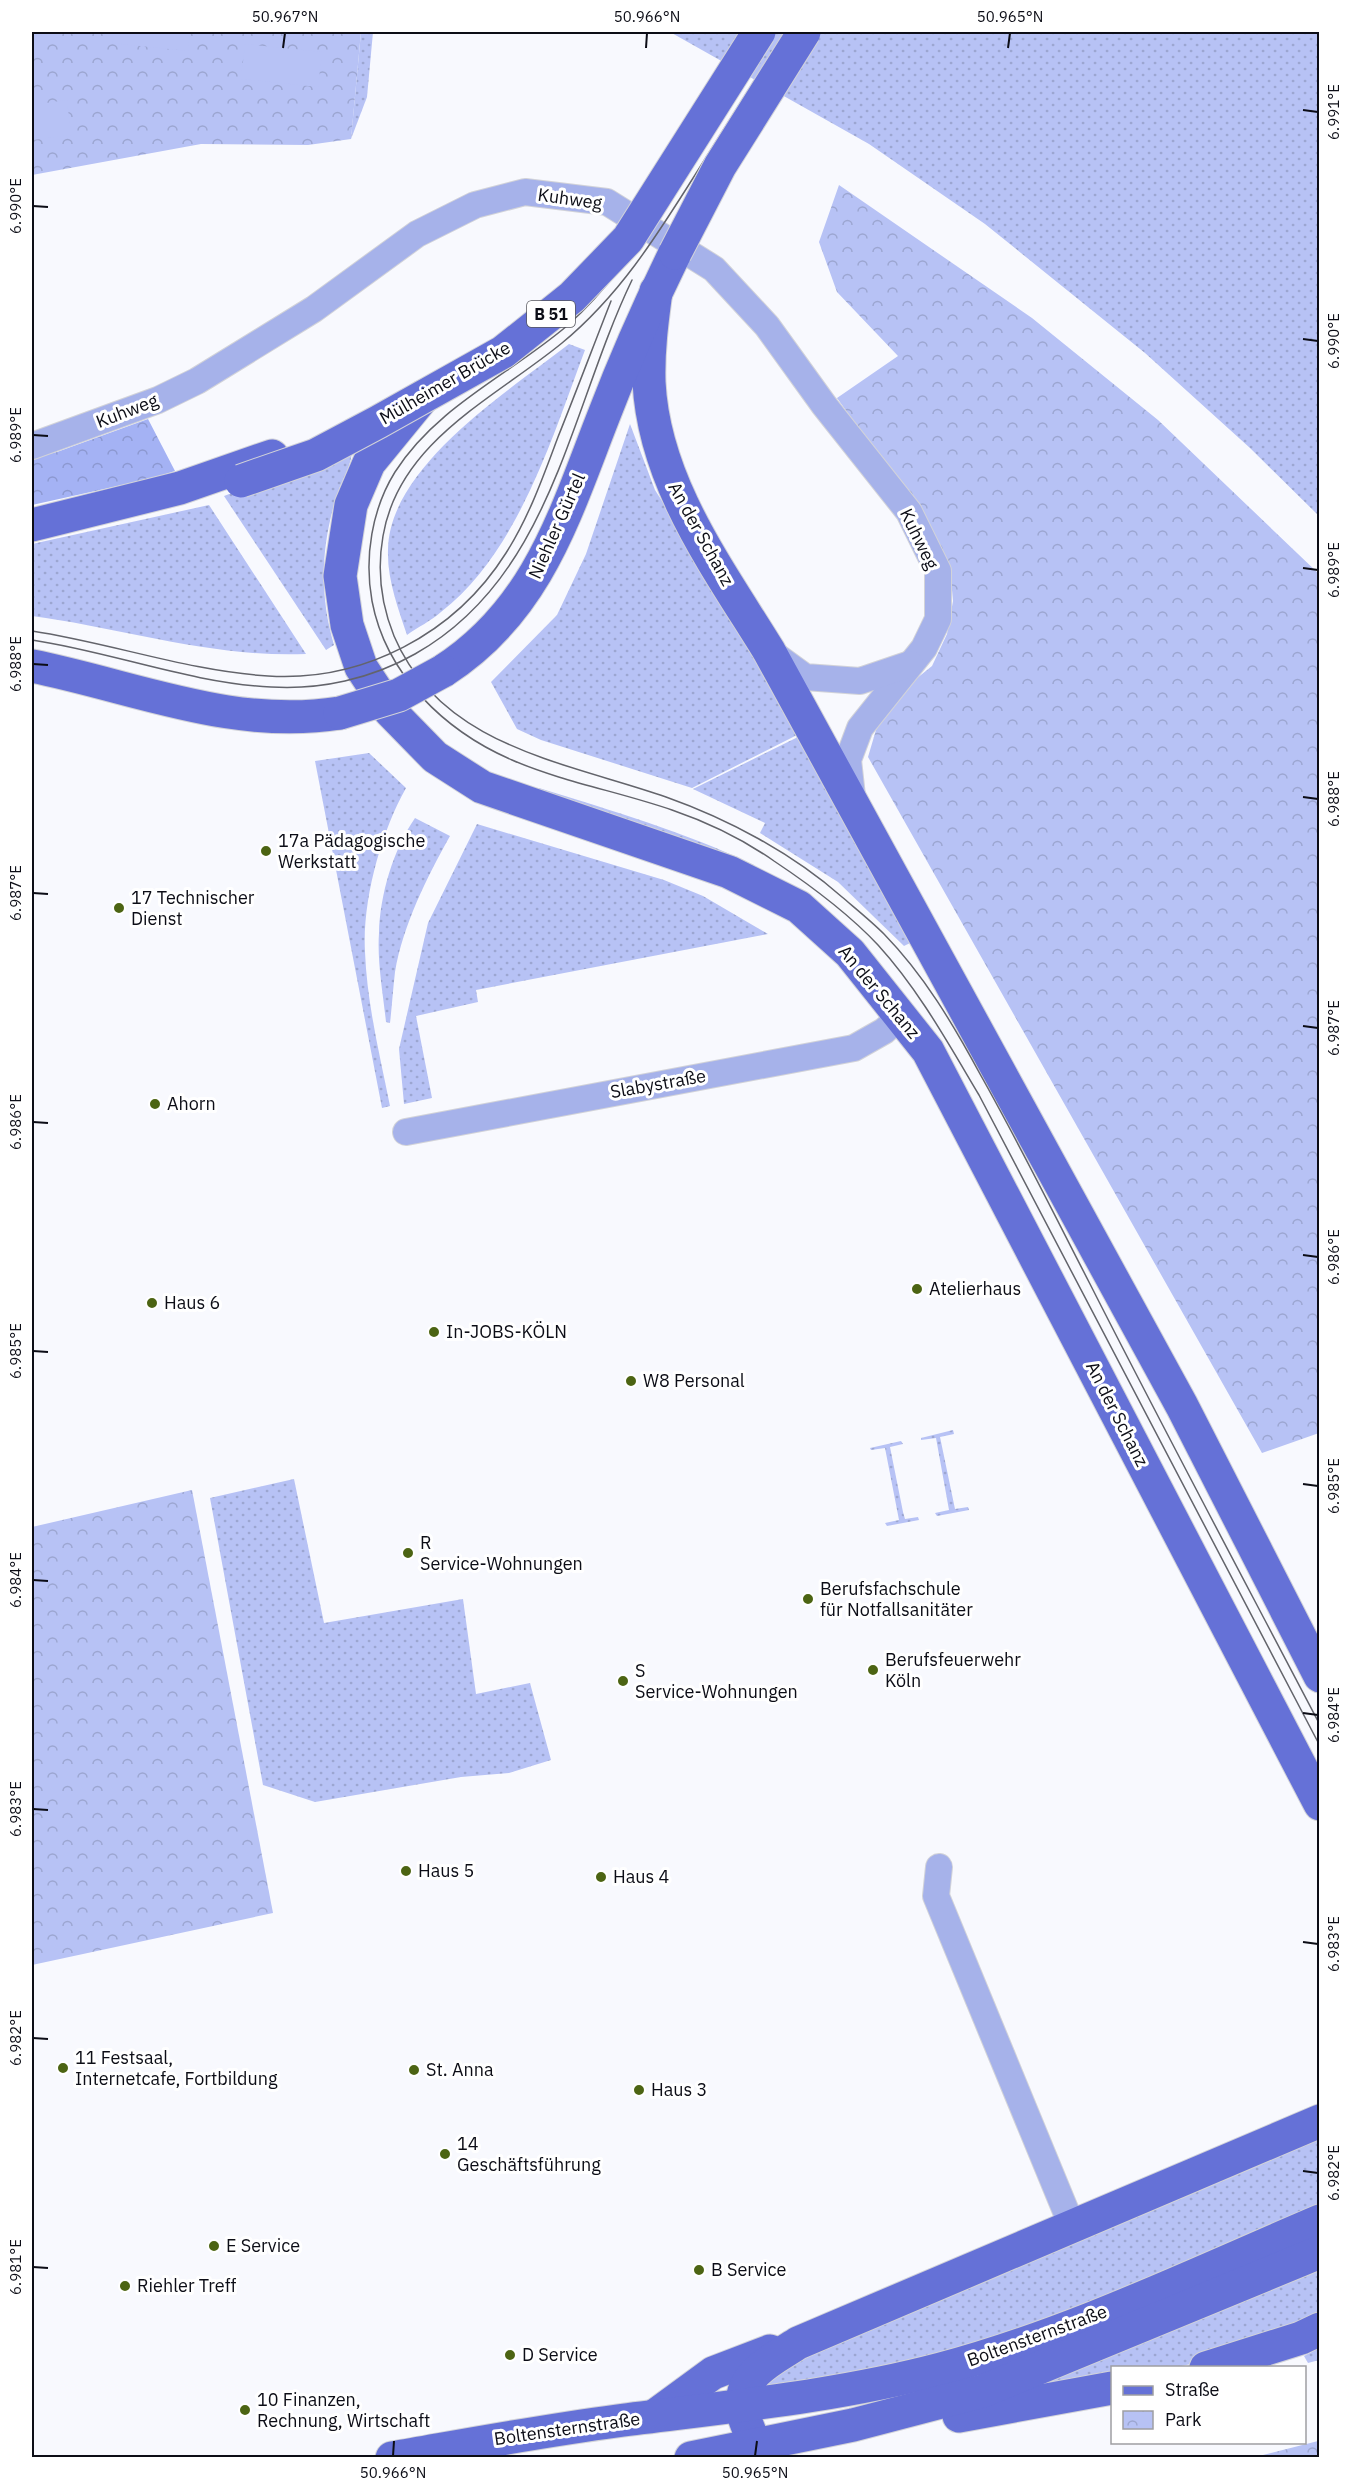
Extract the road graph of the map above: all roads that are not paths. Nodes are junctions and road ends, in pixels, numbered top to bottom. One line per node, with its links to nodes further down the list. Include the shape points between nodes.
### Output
1 (750, 32): 7 (main road, B 51, via 621,234 555,301 478,352 339,430)
2 (759, 32): 5 (main road, Mülheimer Brücke / B 51, bridge, via 628,239 572,297 503,352)
3 (804, 32): 4 (main road, An der Schanz, bridge, via 720,166 656,291)
4 (643, 335): 10 (main road, An der Schanz, via 656,430 670,479); 12 (main road, Niehler Gürtel, bridge, via 557,534 518,602 492,632 443,671 399,695 340,713 294,719 235,715)
5 (423, 397): 7 (main road, Mülheimer Brücke / B 51, bridge, via 316,454 241,481); 14 (main road, An der Schanz / B 51, via 369,463 351,505 340,576 347,625 361,667 390,711 435,757 482,787 729,872 799,907 850,953)
6 (32, 446): 11 (street, Kuhweg, via 158,400 264,342 417,234 475,205 525,192 607,202 714,268 767,326 909,512 938,571 938,619 924,648)
7 (184, 494): 8 (main road); 9 (main road)
8 (32, 525)
9 (32, 537)
10 (769, 651): 11 (street, via 805,677 860,681); 13 (main road, An der Schanz)
11 (910, 664): 13 (street, Kuhweg, via 860,728 848,760)
12 (32, 666)
13 (853, 802): 16 (main road, An der Schanz, via 1182,1406)
14 (902, 1016): 15 (street, Slabystraße, via 854,1048); 17 (main road, An der Schanz / B 51, via 928,1051)
15 (406, 1132)
16 (1320, 1676)
17 (1320, 1804)
18 (939, 1867): 21 (street, via 936,1896)
19 (1320, 2121): 21 (main road)
20 (1320, 2221): 27 (main road, Boltensternstraße, via 1064,2329 994,2353 886,2382)
21 (1072, 2226): 24 (main road)
22 (1320, 2252): 29 (main road, Boltensternstraße, via 983,2391)
23 (1320, 2329): 25 (main road)
24 (798, 2343): 27 (main road, via 746,2382); 28 (main road, via 754,2355 713,2373)
25 (1209, 2366)
26 (1111, 2388): 29 (main road, Boltensternstraße, via 943,2419)
27 (742, 2407): 28 (main road, Boltensternstraße); 30 (main road)
28 (653, 2417): 31 (main road, Boltensternstraße)
29 (853, 2426): 30 (main road, Boltensternstraße)
30 (757, 2451): 32 (main road, Boltensternstraße)
31 (392, 2457)
32 (691, 2457)

